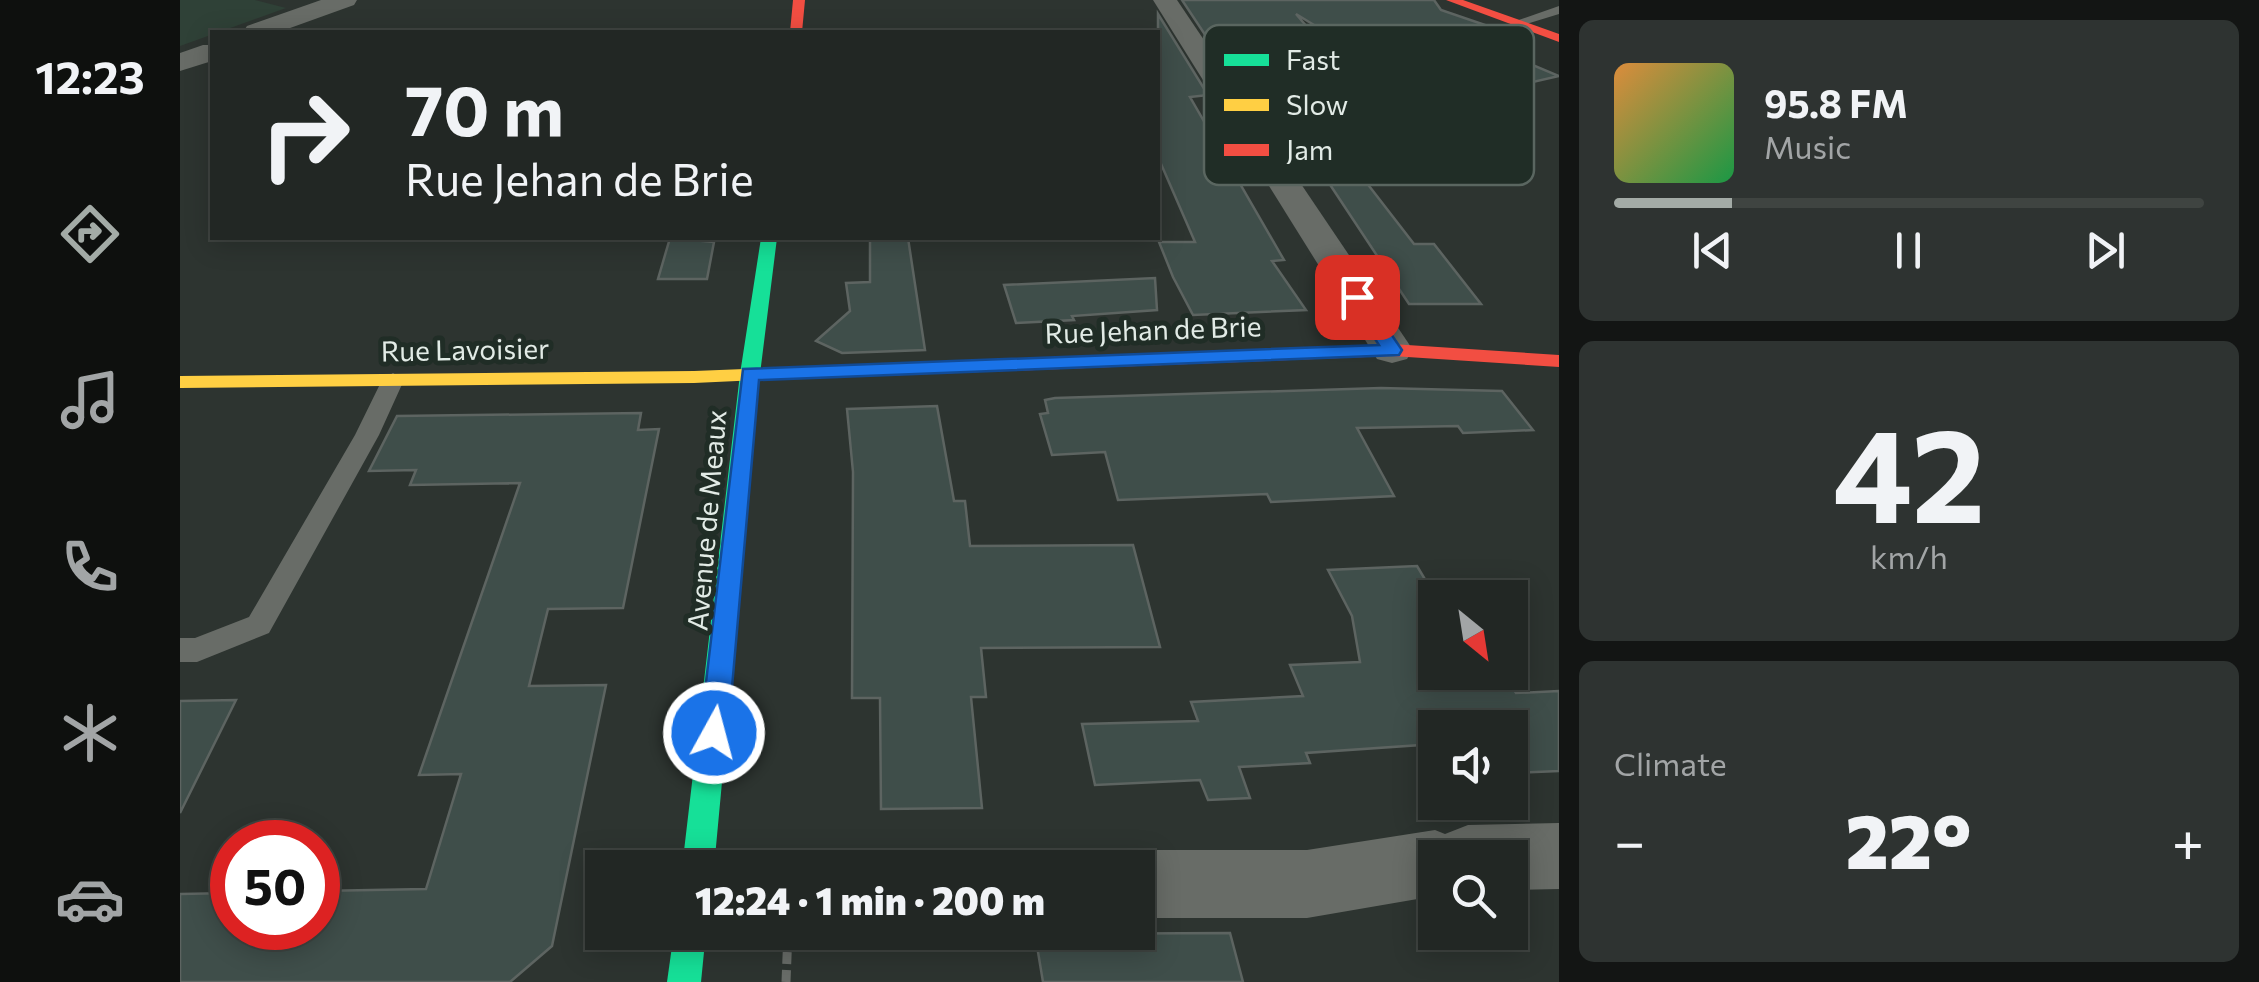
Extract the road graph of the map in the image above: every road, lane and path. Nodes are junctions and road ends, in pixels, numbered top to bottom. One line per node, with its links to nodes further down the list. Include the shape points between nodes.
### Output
1 (345, 0): 9 (street)
2 (799, 0): 10 (street)
3 (1165, 0): 12 (street)
4 (1452, 0): 6 (street)
5 (1552, 8): 6 (lane)
6 (1517, 23): 7 (street)
7 (1523, 25)
8 (1534, 29): 11 (street)
9 (262, 30)
10 (796, 30)
11 (1559, 38)
12 (1204, 60)
13 (1285, 185): 15 (street)
14 (769, 240): 17 (street, Avenue de Meaux)
15 (1392, 350): 16 (street, Rue Jehan de Brie); 17 (street, Rue Jehan de Brie)
16 (1559, 362)
17 (750, 374): 18 (street, Rue Lavoisier); 21 (street, Avenue de Meaux)
18 (393, 380): 19 (street, Rue Lavoisier); 20 (lane, via 259,624 197,650)
19 (180, 382)
20 (180, 650)
21 (700, 850)
22 (1559, 856): 23 (street)
23 (1528, 857)
24 (1418, 866): 25 (street, via 1307,884)
25 (1155, 884)
26 (688, 950): 28 (street)
27 (787, 950): 29 (path)
28 (684, 982)
29 (786, 982)

